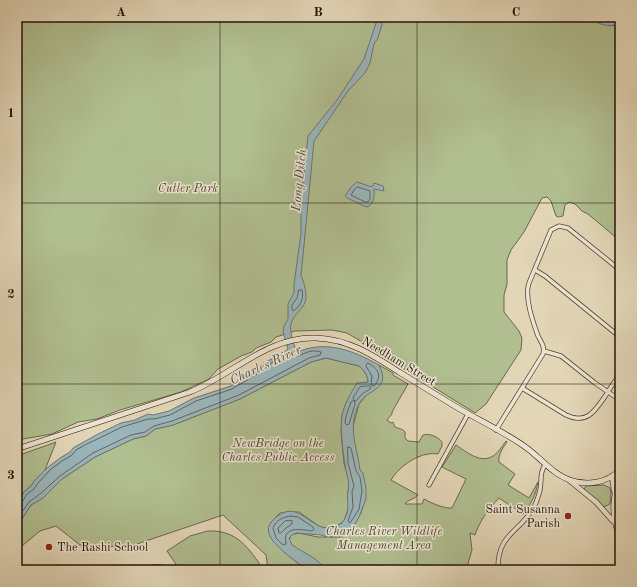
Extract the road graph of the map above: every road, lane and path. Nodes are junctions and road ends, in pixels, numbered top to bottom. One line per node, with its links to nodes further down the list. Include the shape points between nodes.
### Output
1 (535, 270): 2 (street, via 550,232 562,226 570,229); 3 (street); 4 (street, via 528,286 528,297)
2 (620, 270)
3 (620, 337)
4 (544, 350): 6 (street); 7 (street, via 561,356)
5 (620, 374): 7 (street)
6 (522, 388): 7 (street, via 563,414 576,418 584,418 593,413); 10 (street)
7 (608, 392): 8 (street)
8 (620, 400)
9 (468, 414): 10 (main road, Needham Street); 11 (main road, Needham Street, via 354,345 323,338 297,339 265,350 198,389); 17 (street)
10 (496, 430): 12 (main road, Needham Street, via 523,445)
11 (17, 449)
12 (546, 464): 16 (main road, Needham Street); 23 (street, via 542,471 540,492 535,504 523,522 506,538 499,553)
13 (620, 470): 15 (main road, Needham Street)
14 (620, 473): 18 (street)
15 (612, 476): 16 (main road, Needham Street, via 593,483); 18 (street)
16 (569, 480): 19 (street, via 600,506)
17 (429, 485)
18 (614, 496): 19 (street)
19 (615, 523): 20 (street)
20 (620, 537)
21 (142, 570): 22 (street, via 157,566)
22 (170, 570)
23 (498, 570)

